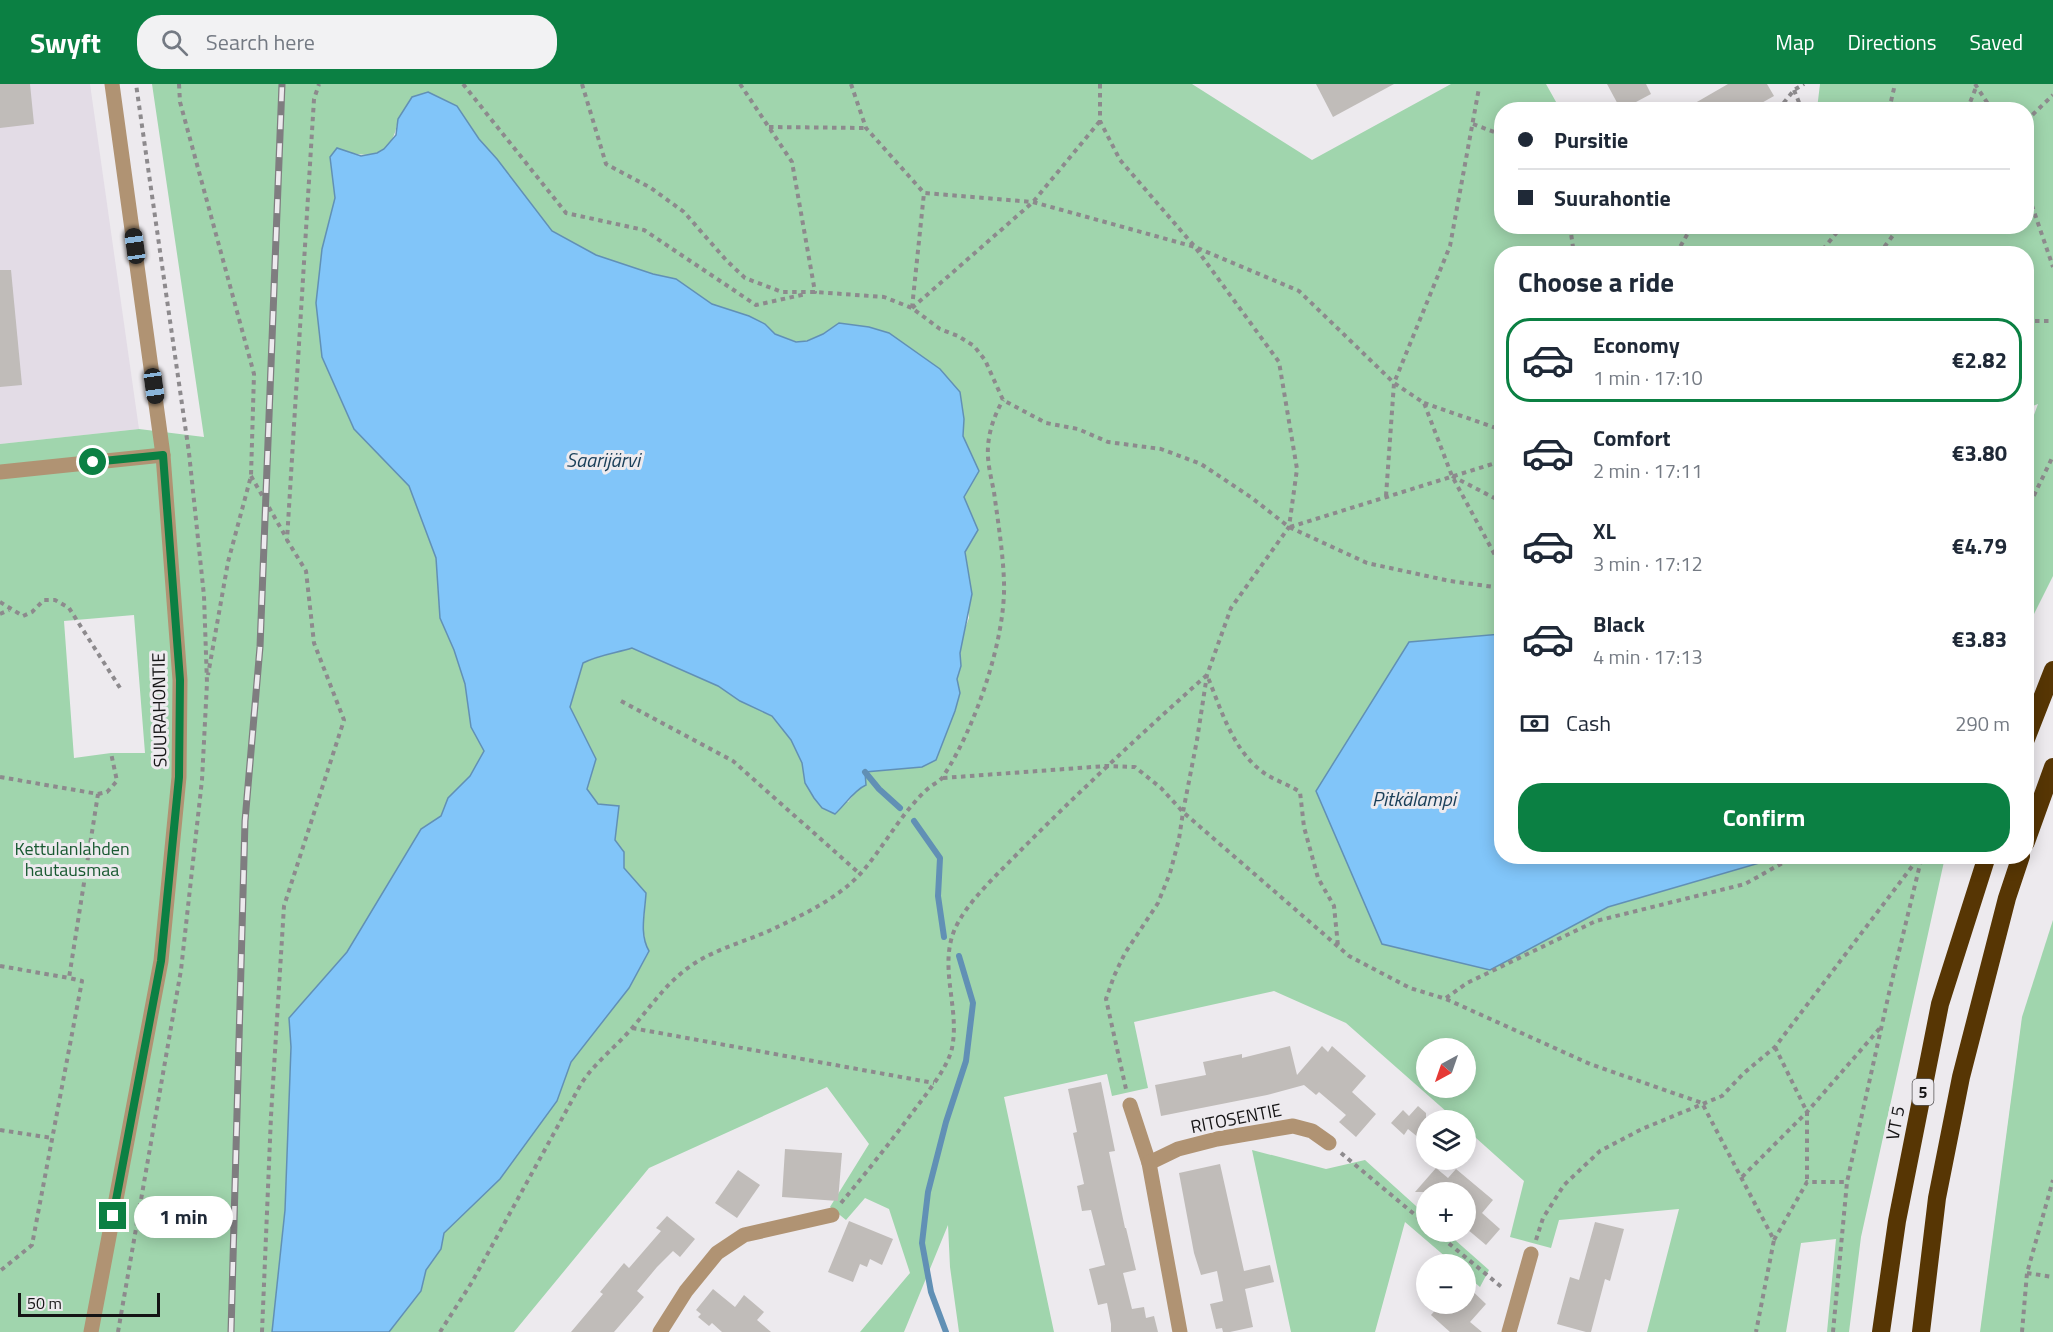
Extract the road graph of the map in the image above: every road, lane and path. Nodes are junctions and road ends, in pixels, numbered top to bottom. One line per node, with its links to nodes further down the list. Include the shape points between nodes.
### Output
1 (112, 84): 41 (street, SUURAHONTIE)
2 (179, 84): 45 (path, via 180,102 254,374)
3 (319, 84): 51 (path, via 314,99)
4 (463, 84): 33 (path, via 566,213 644,230 756,305)
5 (582, 84): 33 (path, via 606,164 651,188 684,212 745,278 782,292)
6 (740, 84): 23 (path)
7 (851, 84): 24 (path)
8 (1100, 84): 21 (path)
9 (1804, 84): 13 (path)
10 (1895, 84): 17 (path)
11 (1976, 85): 18 (path); 19 (path)
12 (1479, 88): 22 (path)
13 (1794, 90): 15 (path); 16 (path)
14 (2053, 95): 20 (path)
15 (1784, 102)
16 (1799, 102)
17 (1891, 102)
18 (1971, 102)
19 (1987, 102)
20 (2034, 113)
21 (1100, 121): 27 (path); 31 (path, via 1120,160)
22 (1473, 124): 25 (path); 37 (path, via 1450,246)
23 (769, 127): 24 (path); 33 (path, via 792,162)
24 (866, 128): 26 (path)
25 (1494, 132)
26 (924, 193): 27 (path); 34 (path)
27 (1033, 202): 31 (path); 34 (path)
28 (2034, 211): 32 (path)
29 (1835, 234): 30 (path)
30 (1826, 246)
31 (1195, 247): 37 (path, via 1299,291); 50 (path, via 1279,363 1298,470)
32 (2053, 267)
33 (815, 292): 34 (path, via 884,297)
34 (912, 308): 38 (path, via 940,329 974,346 985,360)
35 (2034, 321): 36 (path)
36 (2053, 321)
37 (1394, 383): 39 (path); 48 (path)
38 (1003, 400): 50 (path, via 1046,423 1078,429 1108,442 1161,449 1201,464); 67 (path, via 996,412 988,449 1001,540 1003,610 981,695 966,735)
39 (1424, 403): 40 (path); 46 (path)
40 (1494, 427)
41 (163, 455): 44 (street); 106 (street, SUURAHONTIE, via 180,680 179,777 161,961)
42 (2053, 456): 47 (path)
43 (1494, 463): 46 (path)
44 (0, 471)
45 (251, 476): 51 (path); 59 (path, via 228,562)
46 (1452, 476): 48 (path); 49 (path); 52 (path)
47 (2034, 495)
48 (1386, 496): 50 (path)
49 (1494, 498)
50 (1289, 527): 53 (path, via 1367,563); 58 (path, via 1230,608)
51 (287, 540): 107 (path, via 306,571 314,643 344,720 284,906)
52 (1494, 552)
53 (1494, 587)
54 (0, 602): 55 (path)
55 (10, 609): 56 (path); 60 (path, via 22,616 44,600 55,600 69,608)
56 (0, 614)
57 (2053, 670): 62 (highway)
58 (1207, 675): 64 (path); 69 (path); 77 (path, via 1232,736 1248,757 1266,774 1300,792 1304,827 1318,878 1334,906)
59 (207, 683)
60 (122, 691)
61 (621, 701): 76 (path, via 733,761)
62 (2034, 719)
63 (111, 753): 68 (path, via 117,781 107,792)
64 (1106, 766): 67 (path); 69 (path, via 1135,767); 84 (path, via 998,874 954,930 949,953 952,1050)
65 (2053, 767): 70 (highway)
66 (0, 777): 68 (path)
67 (943, 778): 76 (path, via 910,808)
68 (98, 794): 79 (path)
69 (1183, 812): 77 (path); 86 (path, via 1170,873 1158,903 1125,953 1106,999)
70 (2034, 820)
71 (1781, 864): 80 (path, via 1745,884 1596,921 1467,983)
72 (1915, 864): 83 (path)
73 (1919, 864): 81 (path)
74 (1984, 864): 113 (highway, VT 5 / 5, via 1940,1004 1897,1221)
75 (2018, 864): 114 (highway, 5, via 1960,1077 1937,1198)
76 (860, 874): 82 (path, via 809,911 690,966 674,977)
77 (1338, 946): 80 (path, via 1349,956 1410,988)
78 (0, 966): 79 (path)
79 (69, 978): 89 (path, via 82,981)
80 (1446, 999): 85 (path, via 1590,1064)
81 (1882, 1025): 87 (path); 95 (path)
82 (632, 1028): 84 (path); 108 (path, via 580,1084 472,1282)
83 (1775, 1047): 85 (path, via 1722,1096); 87 (path)
84 (934, 1083): 96 (path)
85 (1702, 1103): 92 (path); 100 (path, via 1600,1151 1581,1167 1543,1218)
86 (1130, 1105): 91 (street)
87 (1806, 1112): 92 (path); 94 (path)
88 (0, 1130): 89 (path)
89 (52, 1138): 101 (path, via 32,1245)
90 (1329, 1143): 91 (street, RITOSENTIE, via 1312,1131 1293,1126 1217,1138 1178,1149); 97 (path)
91 (1149, 1163): 109 (street)
92 (1742, 1177): 98 (path)
93 (2053, 1180): 102 (path)
94 (1807, 1182): 95 (path); 98 (path)
95 (1847, 1182): 112 (path)
96 (832, 1215): 105 (street, via 744,1235 717,1253 686,1291)
97 (1416, 1216)
98 (1774, 1240): 111 (path)
99 (1447, 1242): 104 (path)
100 (1531, 1254): 104 (street)
101 (0, 1271)
102 (2027, 1273): 103 (path); 115 (path)
103 (2053, 1277)
104 (1517, 1300): 110 (street)
105 (665, 1330)
106 (91, 1332)
107 (262, 1332)
108 (440, 1332)
109 (1180, 1332)
110 (1509, 1332)
111 (1756, 1332)
112 (1833, 1332)
113 (1881, 1332)
114 (1921, 1332)
115 (2022, 1332)

